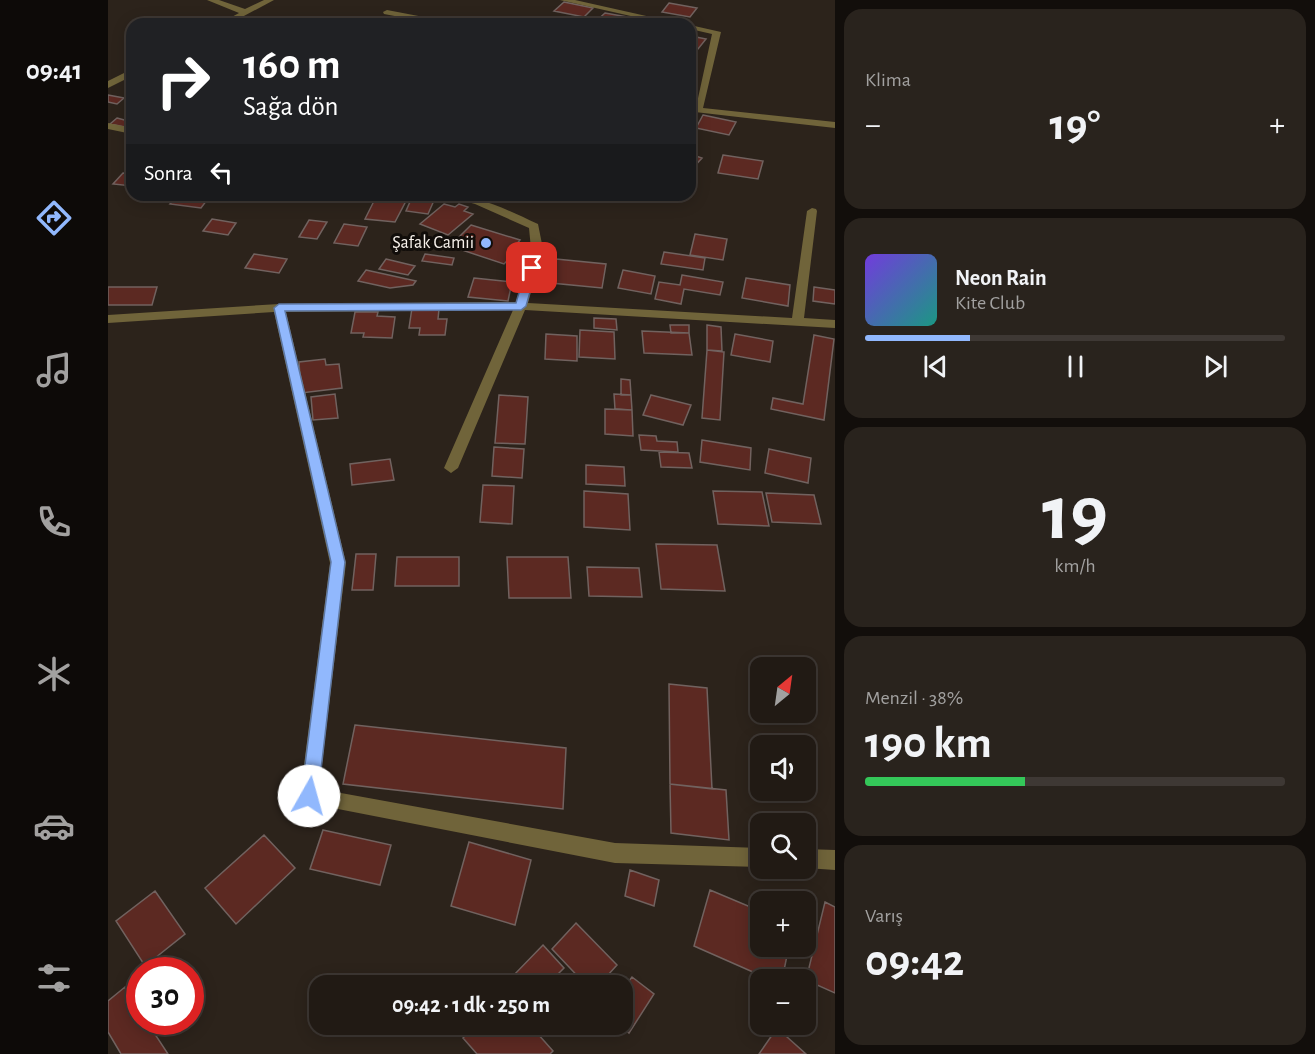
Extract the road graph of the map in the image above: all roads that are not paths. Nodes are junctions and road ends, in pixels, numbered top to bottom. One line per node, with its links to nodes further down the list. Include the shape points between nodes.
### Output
1 (211, 0): 4 (street)
2 (270, 0): 4 (street)
3 (564, 0): 8 (street)
4 (245, 12): 6 (street)
5 (387, 12): 7 (street)
6 (234, 18)
7 (418, 18)
8 (650, 18)
9 (696, 28): 12 (street, via 717,32 702,76 699,110)
10 (126, 75): 11 (street)
11 (108, 85)
12 (835, 124)
13 (108, 126): 14 (street)
14 (126, 130)
15 (478, 201): 17 (street, via 534,226 537,249)
16 (812, 211): 20 (street)
17 (521, 306): 18 (street); 20 (street); 22 (street)
18 (279, 308): 19 (street); 23 (street, via 338,562 309,796 615,853)
19 (108, 319)
20 (798, 321): 21 (street)
21 (835, 324)
22 (452, 468)
23 (750, 858)
24 (816, 859): 25 (street)
25 (835, 860)

